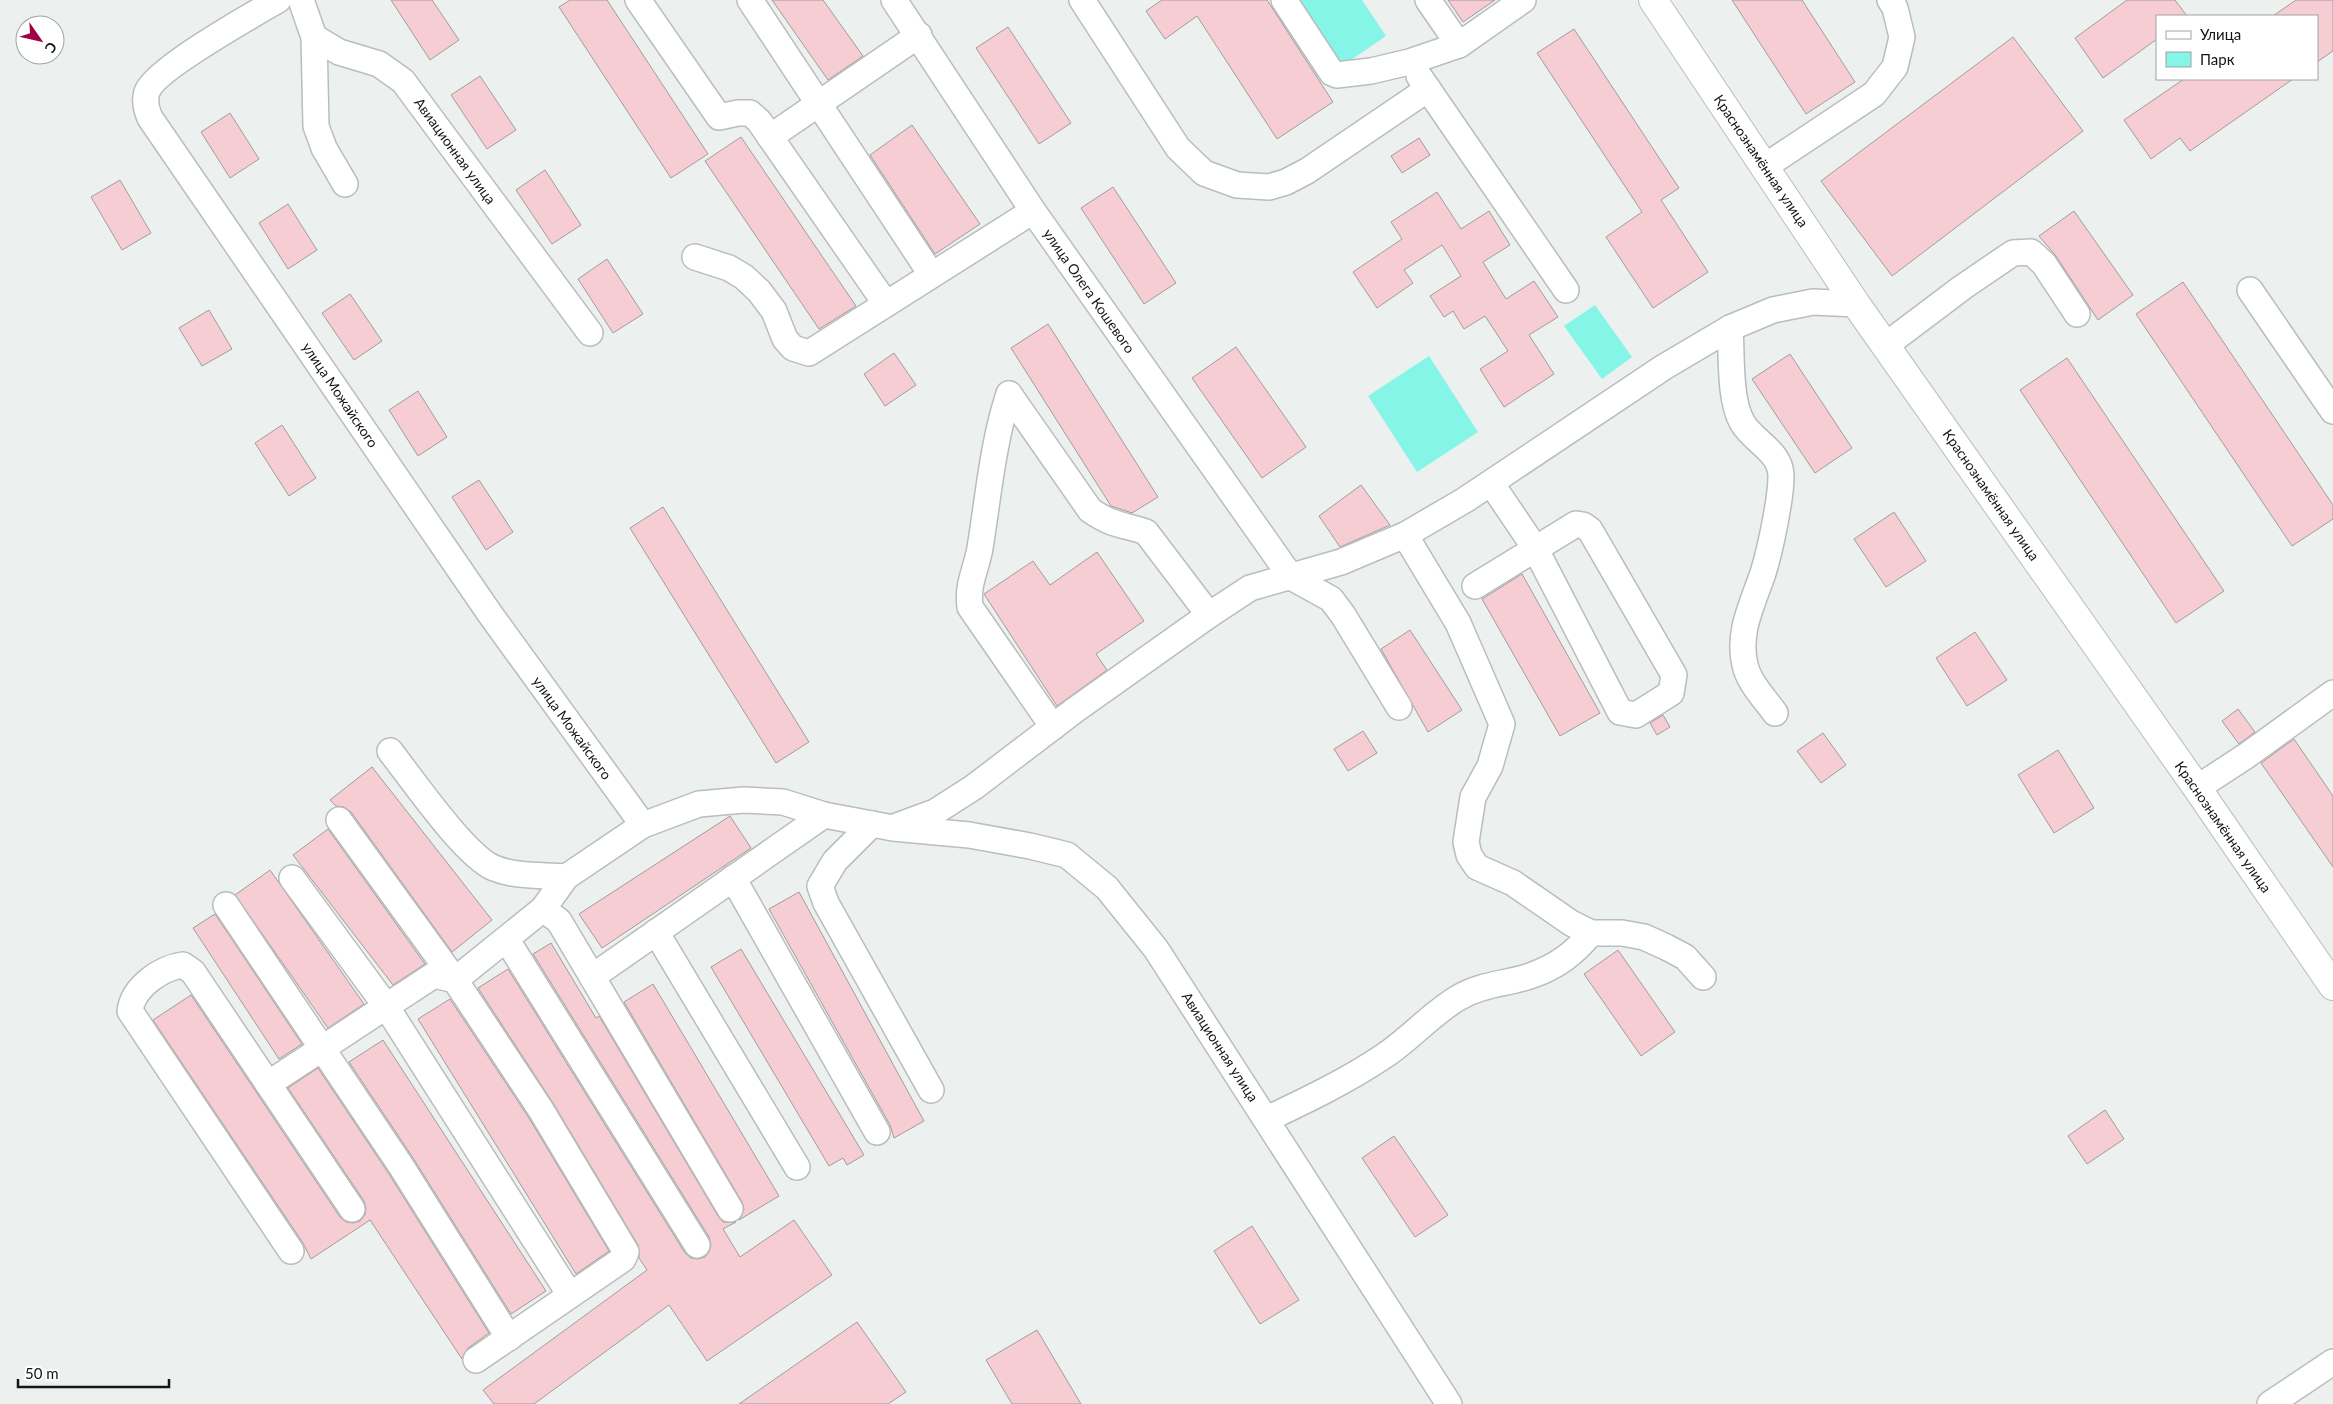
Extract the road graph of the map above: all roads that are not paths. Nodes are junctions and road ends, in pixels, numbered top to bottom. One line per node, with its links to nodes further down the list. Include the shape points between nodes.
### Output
1 (278, 0): 47 (street, улица Можайского, via 201,46 158,78 147,90 145,106 150,118 490,614)
2 (301, 0): 13 (street)
3 (750, 0): 17 (street)
4 (894, 0): 12 (street, улица Олега Кошевого)
5 (1082, 0): 16 (street, via 1178,148 1204,173 1237,185 1269,187 1286,182)
6 (1284, 0): 15 (street, via 1332,73 1371,71)
7 (1428, 0): 14 (street)
8 (1523, 0): 14 (street)
9 (1653, 0): 19 (main road, Краснознамённая улица)
10 (1890, 0): 19 (street, via 1902,37 1895,67 1874,94)
11 (646, 3): 18 (street, via 719,117 750,113)
12 (919, 35): 17 (street); 21 (street, улица Олега Кошевого)
13 (314, 37): 20 (street, via 316,126 324,148); 30 (street, Авиационная улица, via 339,52 379,64 403,81)
14 (1459, 44): 15 (street)
15 (1409, 62): 16 (street)
16 (1428, 89): 24 (street)
17 (819, 104): 18 (street); 23 (street)
18 (770, 137): 26 (street)
19 (1764, 167): 27 (main road, Краснознамённая улица)
20 (345, 184)
21 (1033, 211): 23 (street); 36 (street, улица Олега Кошевого)
22 (694, 257): 26 (street, via 744,276 774,311 785,338 794,348 809,353)
23 (931, 274): 26 (street)
24 (1566, 290)
25 (2250, 290): 32 (street)
26 (886, 304)
27 (1856, 304): 29 (street, via 1813,302 1781,308); 31 (main road, Краснознамённая улица)
28 (2077, 314): 31 (street, via 2038,258 2031,252 2014,253 1962,287)
29 (1730, 328): 33 (street, via 1664,367); 41 (street, via 1735,403 1742,423 1780,464 1781,476 1763,572 1748,609 1744,634 1745,665 1751,680)
30 (590, 333)
31 (1886, 345): 44 (main road, Краснознамённая улица)
32 (2333, 411)
33 (1491, 483): 34 (street); 35 (street)
34 (1405, 535): 36 (street, via 1341,562); 55 (street, via 1458,622 1502,724 1490,766 1473,798 1466,842 1469,855 1477,867 1513,883 1571,924)
35 (1534, 548): 35 (street, via 1620,712 1636,715 1672,693 1674,675 1590,530 1576,524); 37 (street)
36 (1291, 577): 38 (street, via 1250,588); 40 (street, via 1331,599)
37 (1475, 586)
38 (1209, 615): 42 (street); 42 (street, via 1146,532 1120,527 1090,510 1009,394 1001,419 978,558 968,590 970,607)
39 (2333, 693): 44 (street)
40 (1399, 707)
41 (1775, 713)
42 (1052, 728): 48 (street, via 935,812)
43 (390, 751): 49 (street, via 472,854 492,867 512,874)
44 (2197, 788): 60 (main road, Краснознамённая улица)
45 (824, 815): 47 (street, Авиационная улица, via 783,802 744,800 699,804); 48 (street, Авиационная улица); 51 (street)
46 (338, 820): 59 (street)
47 (643, 825): 49 (street, Авиационная улица)
48 (882, 826): 64 (street, via 835,861 820,886 826,903); 65 (street, Авиационная улица, via 969,835 1067,855 1107,888 1156,949)
49 (566, 877): 53 (street, Авиационная улица)
50 (292, 878): 61 (street)
51 (733, 878): 54 (street); 66 (street)
52 (226, 905): 62 (street)
53 (543, 908): 56 (street, Авиационная улица); 57 (street, via 559,922)
54 (656, 932): 57 (street); 67 (street)
55 (1591, 933): 58 (street, via 1644,937 1684,957); 65 (street, via 1576,952 1559,963 1530,976 1491,984 1460,996 1385,1056)
56 (507, 940): 59 (street, Авиационная улица); 70 (street)
57 (592, 977): 68 (street)
58 (1703, 977)
59 (455, 980): 61 (street, via 434,975); 72 (street, via 541,1110 626,1252 623,1259)
60 (2333, 986)
61 (386, 1006): 62 (street); 72 (street)
62 (321, 1050): 63 (street); 73 (street, via 401,1166)
63 (268, 1084): 69 (street); 71 (street, via 193,972 183,965 168,967 132,1000 130,1010)
64 (930, 1090)
65 (1267, 1119): 76 (street, Авиационная улица)
66 (877, 1132)
67 (797, 1167)
68 (730, 1209)
69 (352, 1210)
70 (697, 1246)
71 (291, 1251)
72 (570, 1295): 73 (street)
73 (509, 1338): 74 (street)
74 (476, 1360)
75 (2333, 1362): 77 (street)
76 (1449, 1404)
77 (2270, 1404)

